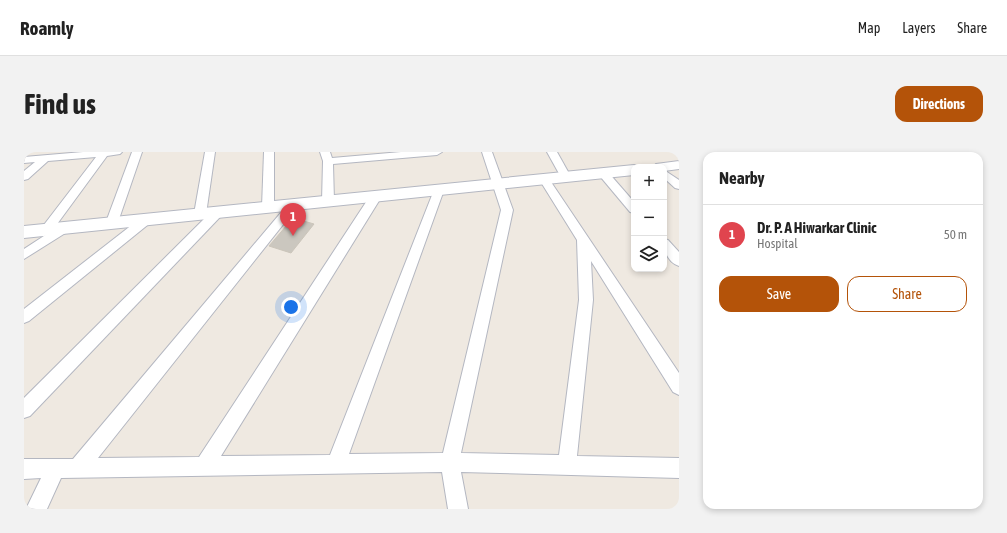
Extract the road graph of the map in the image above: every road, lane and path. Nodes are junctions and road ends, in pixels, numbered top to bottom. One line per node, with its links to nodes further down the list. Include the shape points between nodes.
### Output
1 (117, 152): 8 (street)
2 (137, 152): 31 (street)
3 (210, 152): 29 (street)
4 (269, 152): 27 (street)
5 (437, 152): 9 (street)
6 (487, 152): 20 (street)
7 (552, 152): 18 (street)
8 (104, 153): 10 (street); 33 (street)
9 (326, 156): 24 (street)
10 (44, 158): 11 (street); 17 (street)
11 (24, 160)
12 (679, 165): 13 (street)
13 (667, 166)
14 (631, 170): 15 (street)
15 (603, 173): 18 (street); 26 (street)
16 (667, 176): 21 (street)
17 (24, 177)
18 (566, 177): 19 (street)
19 (544, 179): 20 (street); 35 (street)
20 (499, 184): 22 (street); 42 (street, via 507,210)
21 (679, 186)
22 (439, 190): 23 (street); 43 (street)
23 (376, 196): 24 (street); 45 (street)
24 (328, 201): 25 (street)
25 (293, 205): 27 (street); 47 (street)
26 (631, 206)
27 (268, 207): 28 (street)
28 (218, 212): 29 (street); 41 (street)
29 (200, 214): 30 (street)
30 (146, 220): 31 (street); 39 (street)
31 (112, 222): 32 (street)
32 (65, 228): 33 (street); 37 (street)
33 (46, 230): 34 (street)
34 (24, 232)
35 (583, 239): 40 (street); 44 (street, via 586,300)
36 (667, 247): 38 (street)
37 (24, 255)
38 (679, 261)
39 (24, 317)
40 (679, 387)
41 (24, 410)
42 (450, 462): 43 (street); 44 (street); 51 (street)
43 (336, 464): 45 (street)
44 (567, 465): 48 (street)
45 (204, 466): 47 (street)
46 (56, 468): 47 (street); 49 (street); 50 (street)
47 (78, 468)
48 (679, 468)
49 (24, 469)
50 (36, 509)
51 (458, 509)

